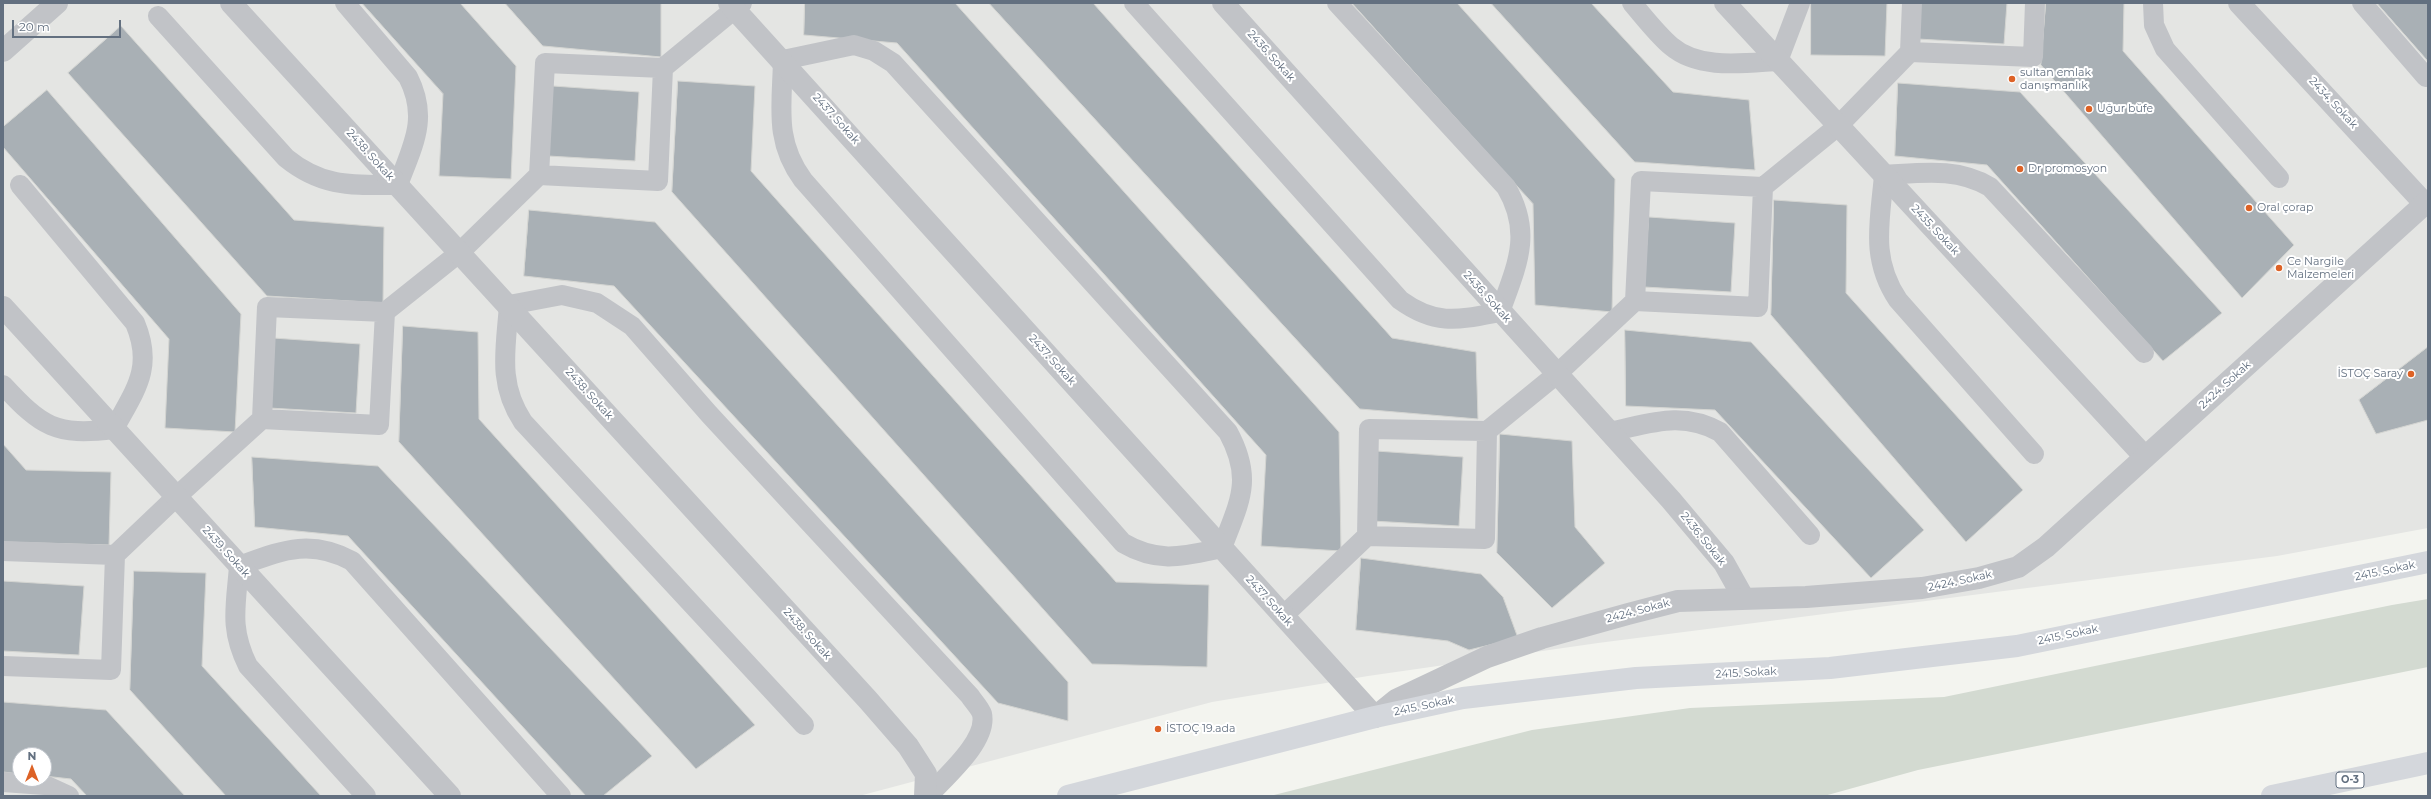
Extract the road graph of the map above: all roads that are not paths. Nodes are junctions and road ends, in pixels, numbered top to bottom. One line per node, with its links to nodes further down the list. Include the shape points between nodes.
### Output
1 (57, 3): 17 (street)
2 (231, 3): 28 (street, 2438. Sokak)
3 (345, 3): 28 (lane, via 408,77 414,89 419,118 417,132)
4 (1134, 3): 36 (lane, via 1400,300 1423,314 1442,320 1456,321)
5 (1223, 3): 36 (street, 2436. Sokak)
6 (1337, 3): 36 (lane, via 1506,187 1515,202 1522,239 1519,260)
7 (1632, 3): 20 (lane, via 1671,46 1696,59 1734,63)
8 (1724, 3): 20 (street, 2435. Sokak)
9 (1800, 3): 20 (lane)
10 (1912, 3): 18 (lane)
11 (2035, 3): 18 (lane, via 2033,57)
12 (2153, 3): 26 (lane, via 2154,25 2165,50)
13 (2239, 3): 30 (street, 2434. Sokak)
14 (2362, 3): 22 (lane)
15 (735, 5): 19 (street, 2437. Sokak); 21 (lane)
16 (158, 16): 28 (lane, via 286,158 298,168 313,176 344,185)
17 (3, 51)
18 (1910, 52): 23 (lane)
19 (783, 60): 49 (street, 2437. Sokak); 49 (lane, via 781,130 791,164 1123,543 1137,551 1166,558); 49 (lane, via 854,45 874,51 893,63 1223,426 1237,449 1243,483)
20 (1778, 61): 23 (street, 2435. Sokak)
21 (663, 68): 25 (lane, via 545,63); 25 (lane, via 658,181)
22 (2426, 77)
23 (1838, 126): 24 (street, 2435. Sokak); 29 (lane)
24 (1884, 174): 37 (lane, via 1962,174 1990,187); 44 (lane, via 1879,255 1888,286); 45 (street, 2435. Sokak)
25 (540, 175): 31 (lane)
26 (2279, 178)
27 (20, 185): 41 (lane, via 135,323 140,334 144,362 141,379)
28 (398, 185): 31 (street, 2438. Sokak)
29 (1764, 187): 32 (lane, via 1758,307); 32 (lane, via 1641,181)
30 (2427, 202): 45 (street, 2424. Sokak)
31 (460, 253): 33 (street, 2438. Sokak); 35 (lane)
32 (1636, 301): 38 (lane)
33 (509, 305): 58 (lane, via 505,380 513,408 523,422); 65 (street, 2438. Sokak, via 908,746 926,774); 66 (lane, via 562,295 597,303 632,326 719,425 970,696 982,714 981,733 970,750)
34 (3, 307): 41 (street, 2439. Sokak)
35 (385, 312): 40 (lane, via 267,307); 40 (lane, via 379,425)
36 (1500, 312): 38 (street, 2436. Sokak)
37 (2144, 353)
38 (1557, 374): 42 (lane); 43 (street, 2436. Sokak)
39 (3, 385): 41 (lane, via 29,412 50,426 84,432)
40 (262, 419): 46 (lane)
41 (114, 429): 46 (street, 2439. Sokak)
42 (1487, 431): 48 (lane, via 1369,429); 48 (lane, via 1485,539)
43 (1609, 432): 47 (lane, via 1669,419 1707,425 1720,432); 54 (street, 2436. Sokak, via 1724,563)
44 (2034, 454)
45 (2145, 457): 54 (street, 2424. Sokak, via 2046,547 2018,567 1979,578 1922,588 1806,597)
46 (176, 496): 51 (lane); 53 (street, 2439. Sokak)
47 (1810, 535)
48 (1367, 536): 55 (lane)
49 (1222, 548): 55 (street, 2437. Sokak)
50 (3, 551): 51 (lane)
51 (115, 555): 56 (lane, via 111,670)
52 (2428, 562): 57 (main road, 2415. Sokak, via 2017,646 1830,668 1636,678 1463,698)
53 (239, 566): 62 (lane, via 234,623 240,649 248,666); 63 (street, 2439. Sokak); 64 (lane, via 285,549 299,547 328,550 352,560)
54 (1743, 597): 57 (street, 2424. Sokak, via 1678,601 1542,638 1487,657 1424,685 1396,700)
55 (1283, 616): 57 (street, 2437. Sokak)
56 (3, 666)
57 (1375, 717): 67 (main road, 2415. Sokak)
58 (804, 725)
59 (2428, 763): 68 (main road, O-3)
60 (3, 782): 61 (lane, via 45,785)
61 (69, 796)
62 (366, 796)
63 (450, 796)
64 (561, 796)
65 (925, 796)
66 (928, 796)
67 (1068, 796)
68 (2272, 796)

